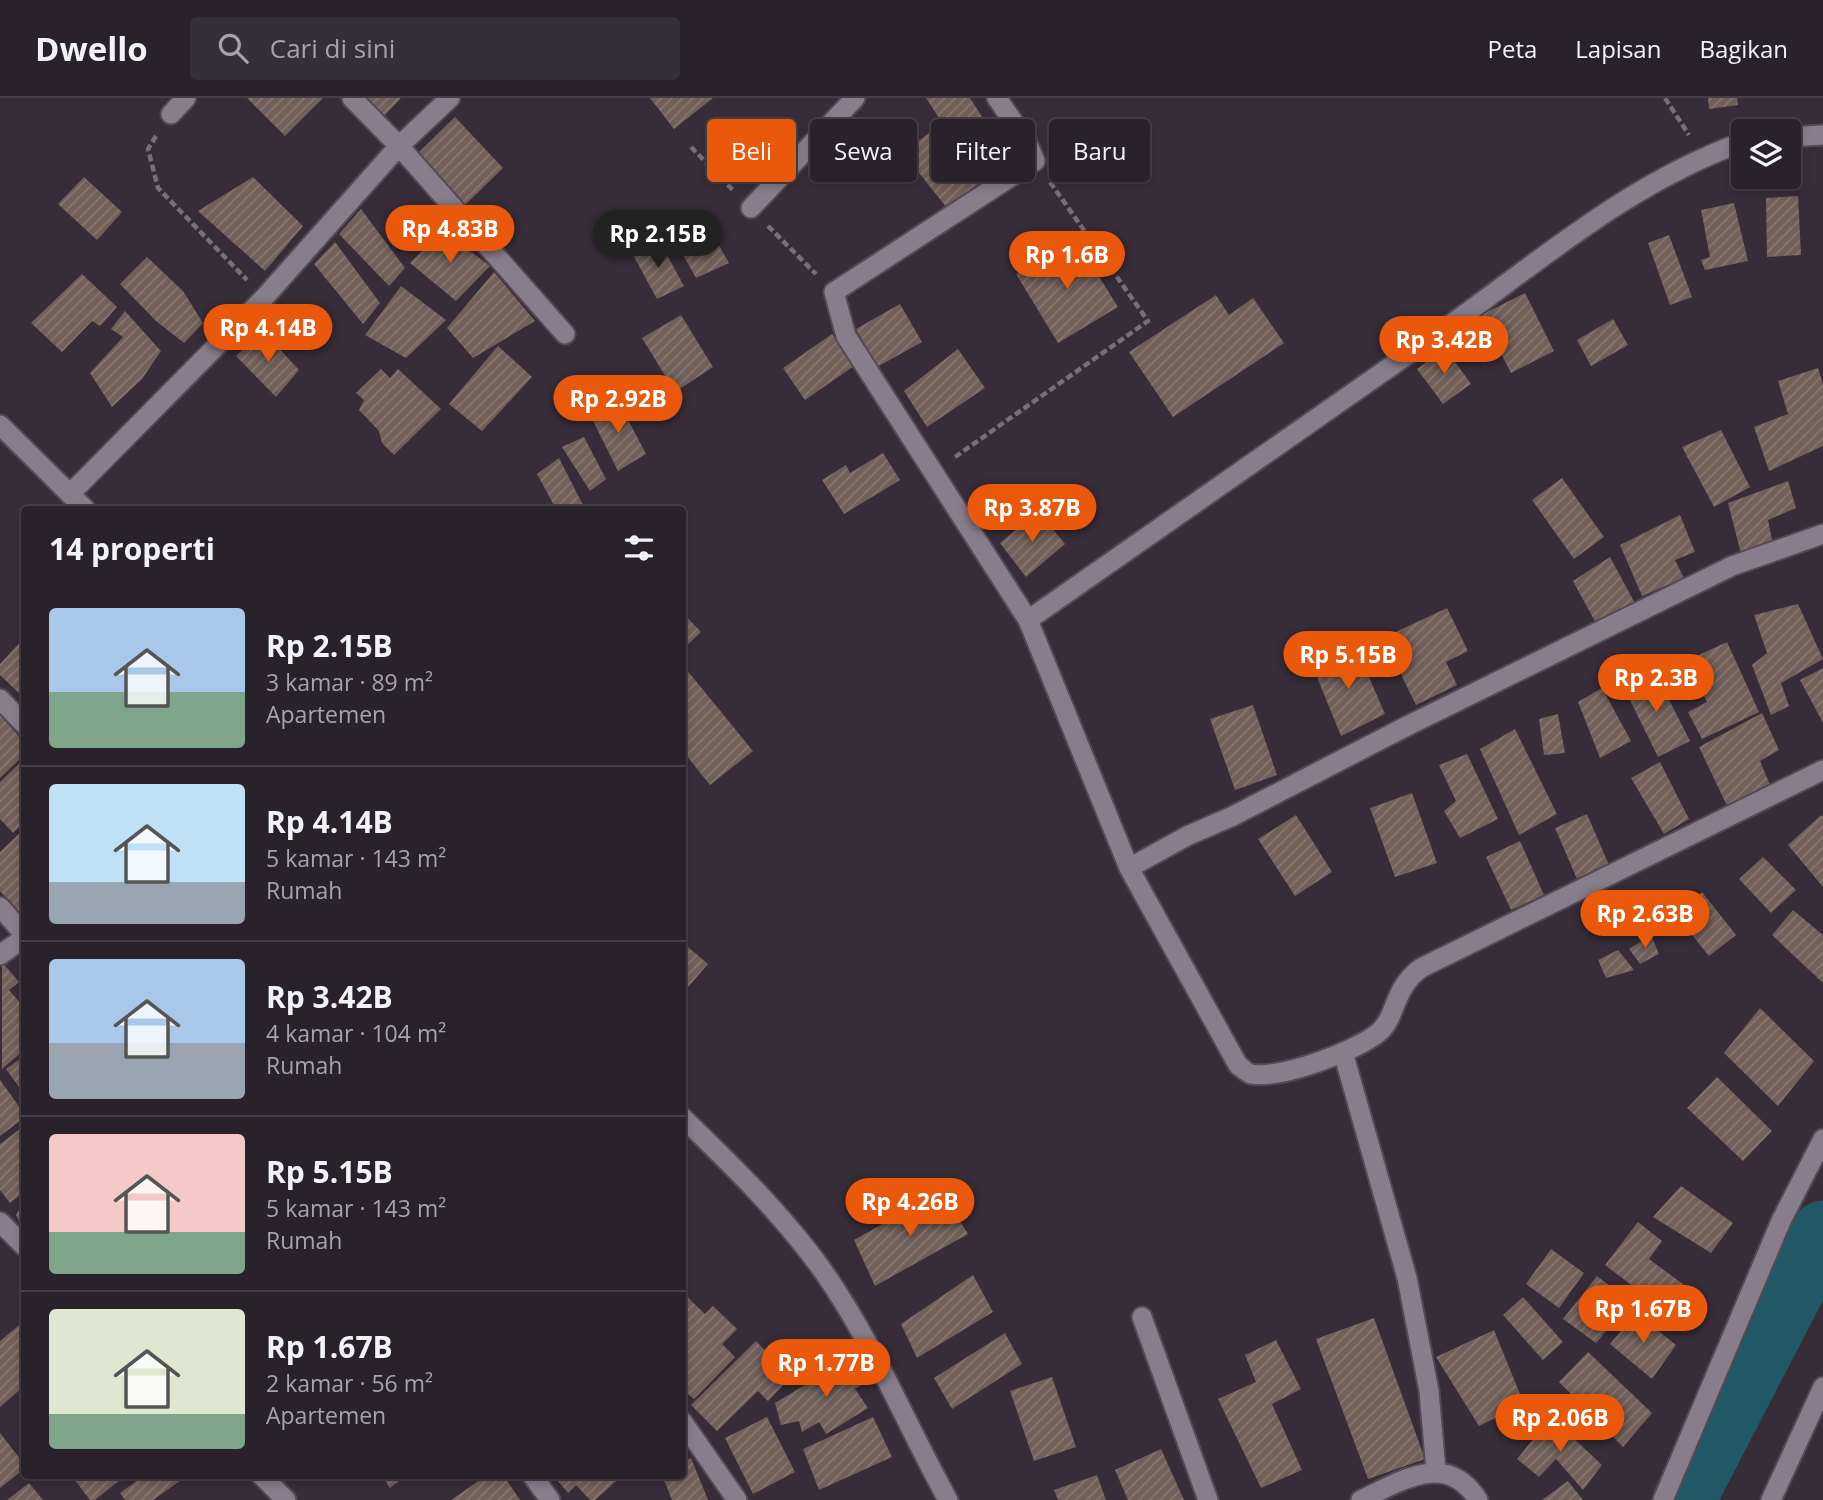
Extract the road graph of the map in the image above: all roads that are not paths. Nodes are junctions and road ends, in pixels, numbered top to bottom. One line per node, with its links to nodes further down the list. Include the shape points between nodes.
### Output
1 (186, 98): 6 (street)
2 (352, 98): 9 (street)
3 (450, 98): 9 (street)
4 (855, 98): 11 (street)
5 (997, 98): 17 (street, via 1035,161 834,292 846,335)
6 (171, 114)
7 (1823, 135): 8 (street)
8 (1801, 136)
9 (399, 146): 12 (street); 14 (street, via 264,298)
10 (1731, 146): 17 (street, via 1618,202 1442,331)
11 (751, 208)
12 (565, 334)
13 (0, 425): 14 (street)
14 (70, 495): 15 (street)
15 (82, 506)
16 (1823, 534): 21 (street, via 1732,566 1187,835)
17 (1028, 620): 21 (street)
18 (0, 699): 19 (street)
19 (21, 721)
20 (1823, 770): 26 (street, via 1422,968 1400,988 1379,1032)
21 (1129, 868): 26 (street, via 1238,1065 1250,1074 1274,1072)
22 (0, 907): 23 (street)
23 (21, 932)
24 (21, 938): 25 (street)
25 (0, 955)
26 (1343, 1052): 34 (street, via 1407,1278 1429,1391)
27 (686, 1121): 40 (street, via 822,1270 889,1381)
28 (1823, 1139): 44 (street, via 1782,1221)
29 (0, 1222): 30 (street)
30 (21, 1243)
31 (1142, 1317): 41 (street)
32 (1823, 1387): 45 (street)
33 (686, 1427): 39 (street)
34 (1436, 1471): 42 (street); 43 (street, via 1461,1479)
35 (265, 1479): 37 (street)
36 (535, 1479): 38 (street)
37 (286, 1500)
38 (550, 1500)
39 (737, 1500)
40 (948, 1500)
41 (1208, 1500)
42 (1361, 1500)
43 (1478, 1500)
44 (1663, 1500)
45 (1771, 1500)

